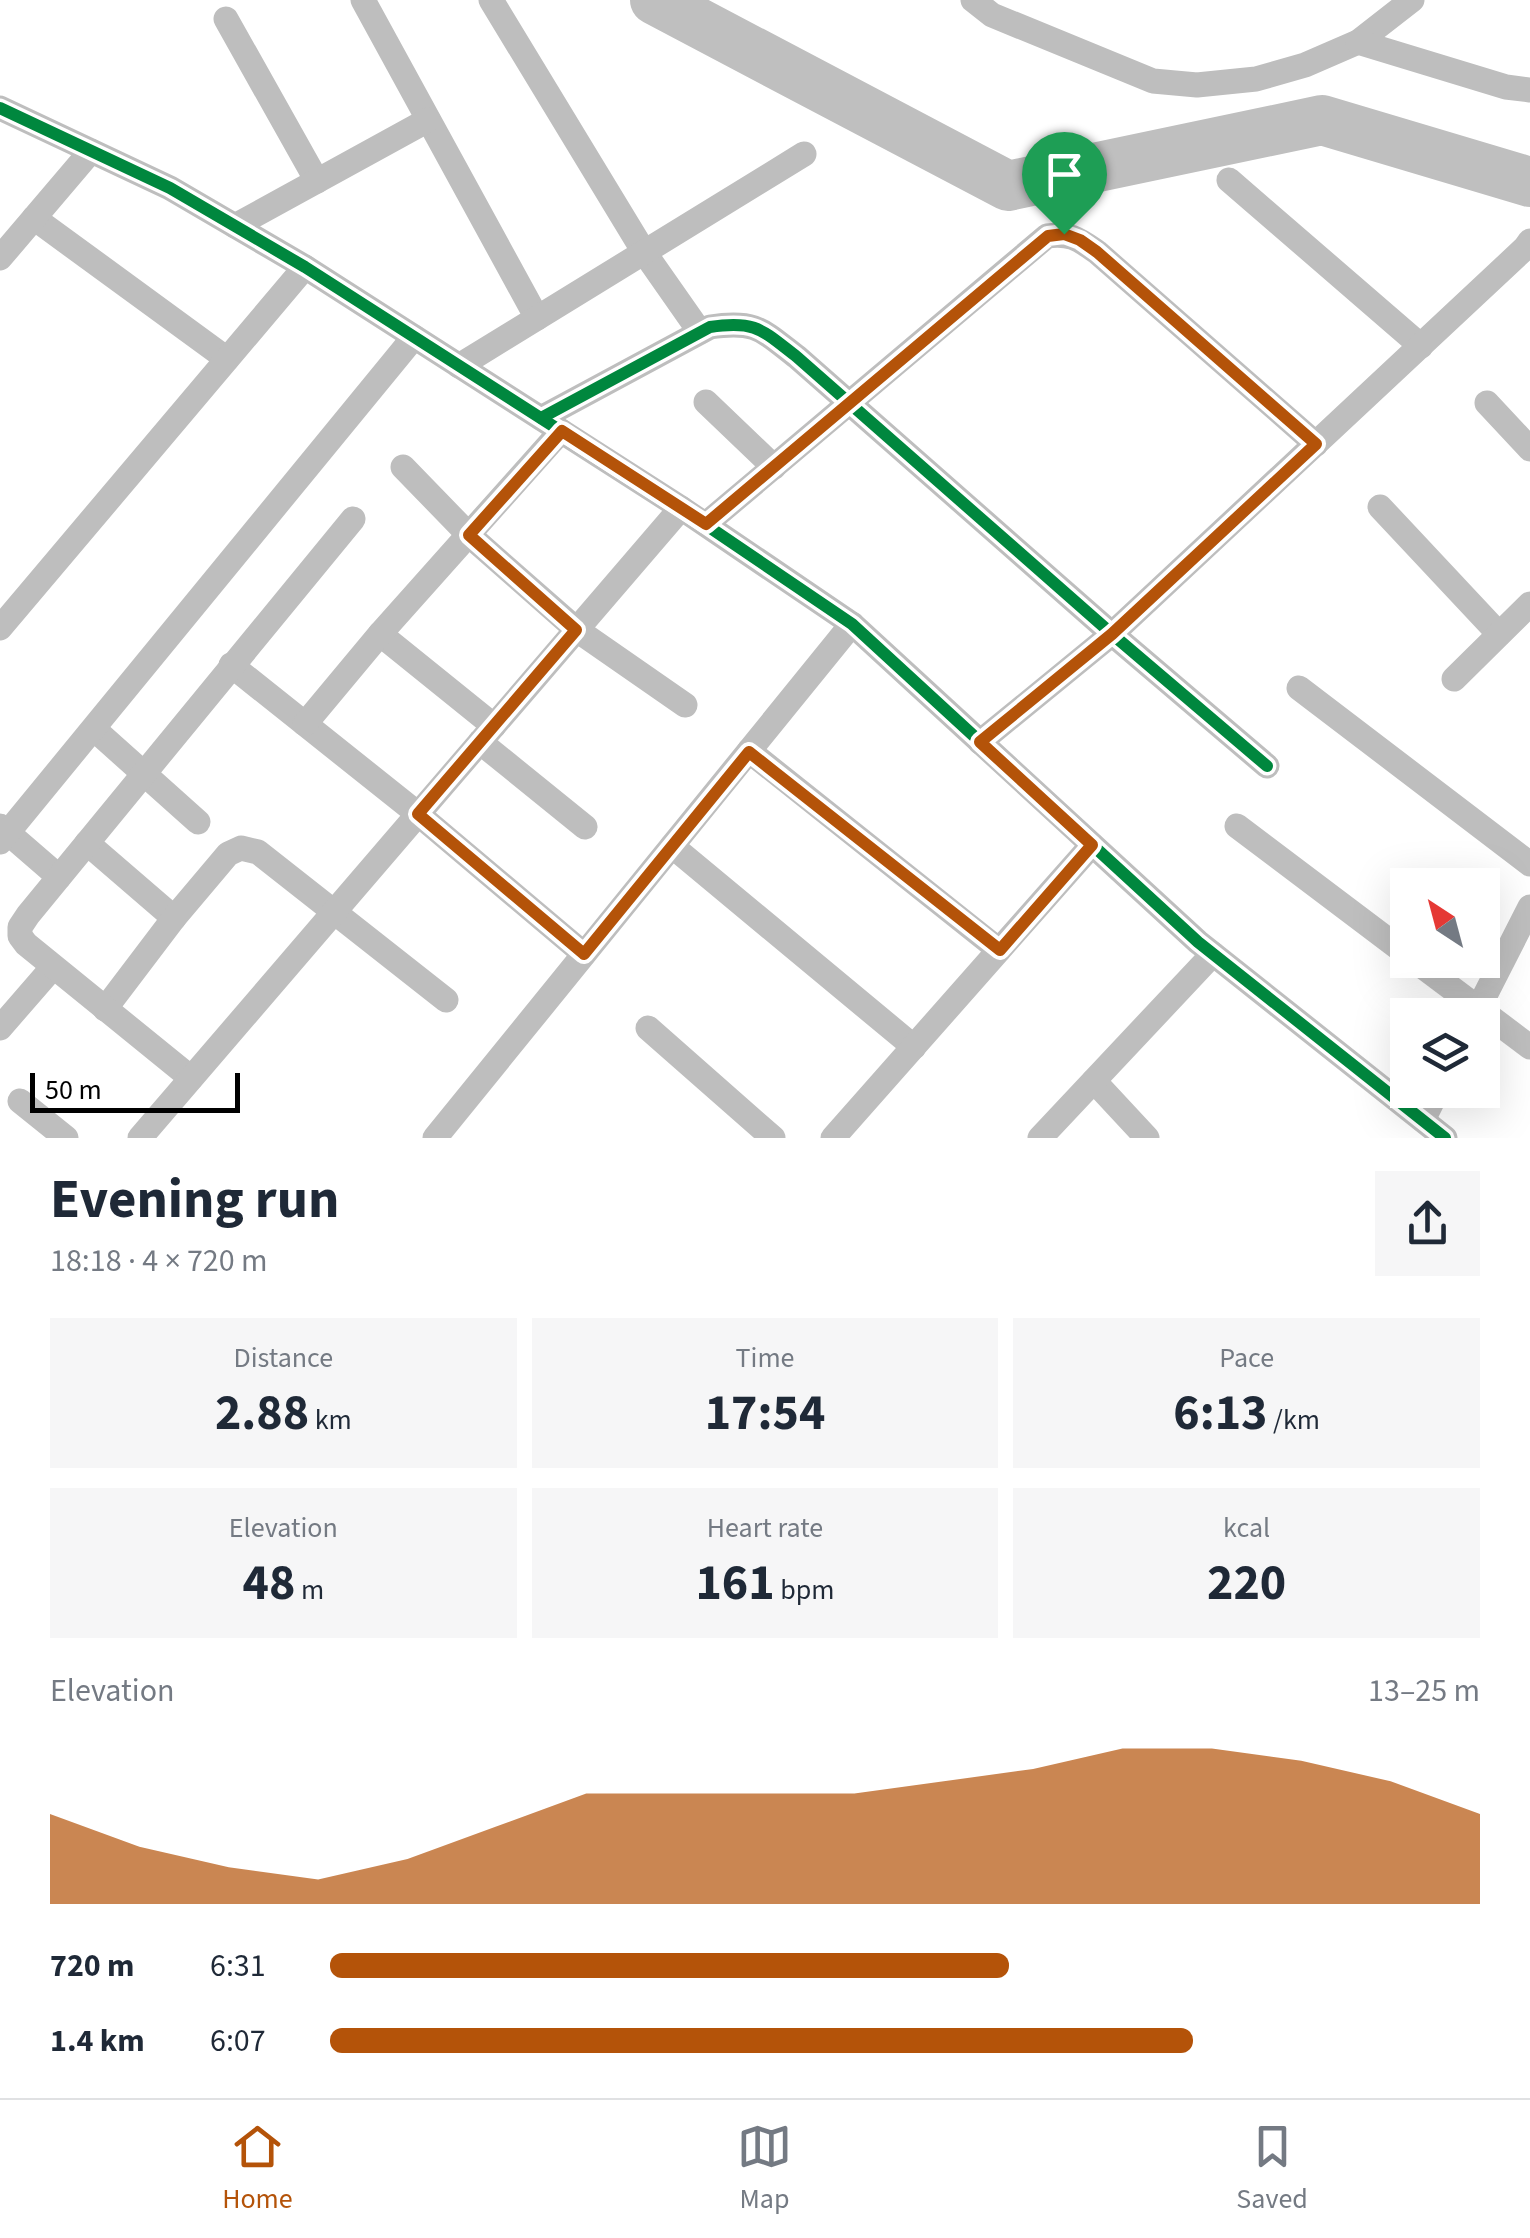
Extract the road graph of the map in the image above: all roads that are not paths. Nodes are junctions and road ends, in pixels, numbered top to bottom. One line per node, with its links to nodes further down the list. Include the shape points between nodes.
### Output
1 (363, 0): 9 (street)
2 (491, 0): 17 (street)
3 (974, 0): 6 (street, via 992,15 1153,80 1196,85 1256,79)
4 (1412, 0): 6 (street)
5 (226, 19): 13 (street)
6 (1358, 42): 7 (street)
7 (1530, 90)
8 (0, 108): 10 (street)
9 (428, 120): 13 (street); 20 (street)
10 (91, 151): 14 (street); 15 (street)
11 (804, 154): 17 (street)
12 (1230, 180): 23 (street)
13 (318, 181): 15 (street)
14 (34, 218): 18 (street); 24 (street)
15 (235, 226): 19 (street)
16 (1530, 241): 23 (street)
17 (644, 252): 20 (street); 21 (street)
18 (0, 258)
19 (305, 267): 22 (street); 24 (street)
20 (536, 318): 25 (street)
21 (700, 332): 27 (street, via 737,323 760,328); 29 (street)
22 (414, 337): 25 (street); 51 (street)
23 (1421, 346): 30 (street)
24 (227, 359): 41 (street)
25 (459, 366): 29 (street)
26 (706, 402): 33 (street)
27 (850, 404): 30 (street, via 1048,236 1064,234 1097,252); 33 (street); 44 (street)
28 (1487, 404): 31 (street)
29 (551, 424): 34 (street); 38 (street)
30 (1316, 444): 44 (street)
31 (1530, 449)
32 (403, 467): 38 (street)
33 (774, 467): 37 (street)
34 (682, 508): 37 (street); 42 (street)
35 (1380, 508): 45 (street)
36 (353, 519): 46 (street)
37 (706, 524): 40 (street)
38 (469, 535): 42 (street); 43 (street)
39 (1530, 604): 45 (street)
40 (852, 624): 53 (street); 54 (street)
41 (0, 628)
42 (576, 630): 49 (street); 52 (street)
43 (380, 634): 50 (street); 52 (street)
44 (1112, 634): 53 (street); 55 (street)
45 (1499, 634): 47 (street)
46 (231, 665): 50 (street); 56 (street)
47 (1454, 679)
48 (1299, 688): 65 (street)
49 (686, 705)
50 (306, 724): 57 (street)
51 (94, 729): 56 (street); 61 (street)
52 (487, 734): 57 (street); 60 (street)
53 (980, 742): 63 (street)
54 (749, 752): 64 (street); 71 (street)
55 (1267, 766)
56 (143, 773): 58 (street); 62 (street)
57 (418, 814): 68 (street); 72 (street)
58 (198, 822)
59 (1237, 826): 70 (street)
60 (586, 827)
61 (3, 833): 66 (street)
62 (87, 843): 66 (street); 69 (street)
63 (1092, 845): 71 (street); 73 (street)
64 (672, 846): 72 (street); 83 (street)
65 (1530, 864)
66 (58, 877): 74 (street, via 20,927 20,936)
67 (1530, 907): 77 (street)
68 (336, 911): 69 (street, via 258,852 241,848 228,854); 78 (street); 85 (street)
69 (174, 918): 79 (street)
70 (1390, 941)
71 (1000, 950): 83 (street)
72 (584, 954): 92 (street)
73 (1213, 954): 86 (street); 89 (street)
74 (53, 967): 79 (street); 81 (street)
75 (1436, 978): 76 (street)
76 (1460, 998)
77 (1484, 998)
78 (446, 1000)
79 (105, 1009): 85 (street)
80 (1500, 1027): 84 (street)
81 (0, 1028)
82 (648, 1028): 93 (street)
83 (914, 1046): 94 (street)
84 (1530, 1047)
85 (192, 1078): 91 (street)
86 (1094, 1081): 95 (street); 96 (street)
87 (20, 1102): 90 (street)
88 (1429, 1108): 89 (street)
89 (1423, 1120): 97 (street)
90 (66, 1138)
91 (140, 1138)
92 (435, 1138)
93 (773, 1138)
94 (833, 1138)
95 (1040, 1138)
96 (1147, 1138)
97 (1444, 1138)

